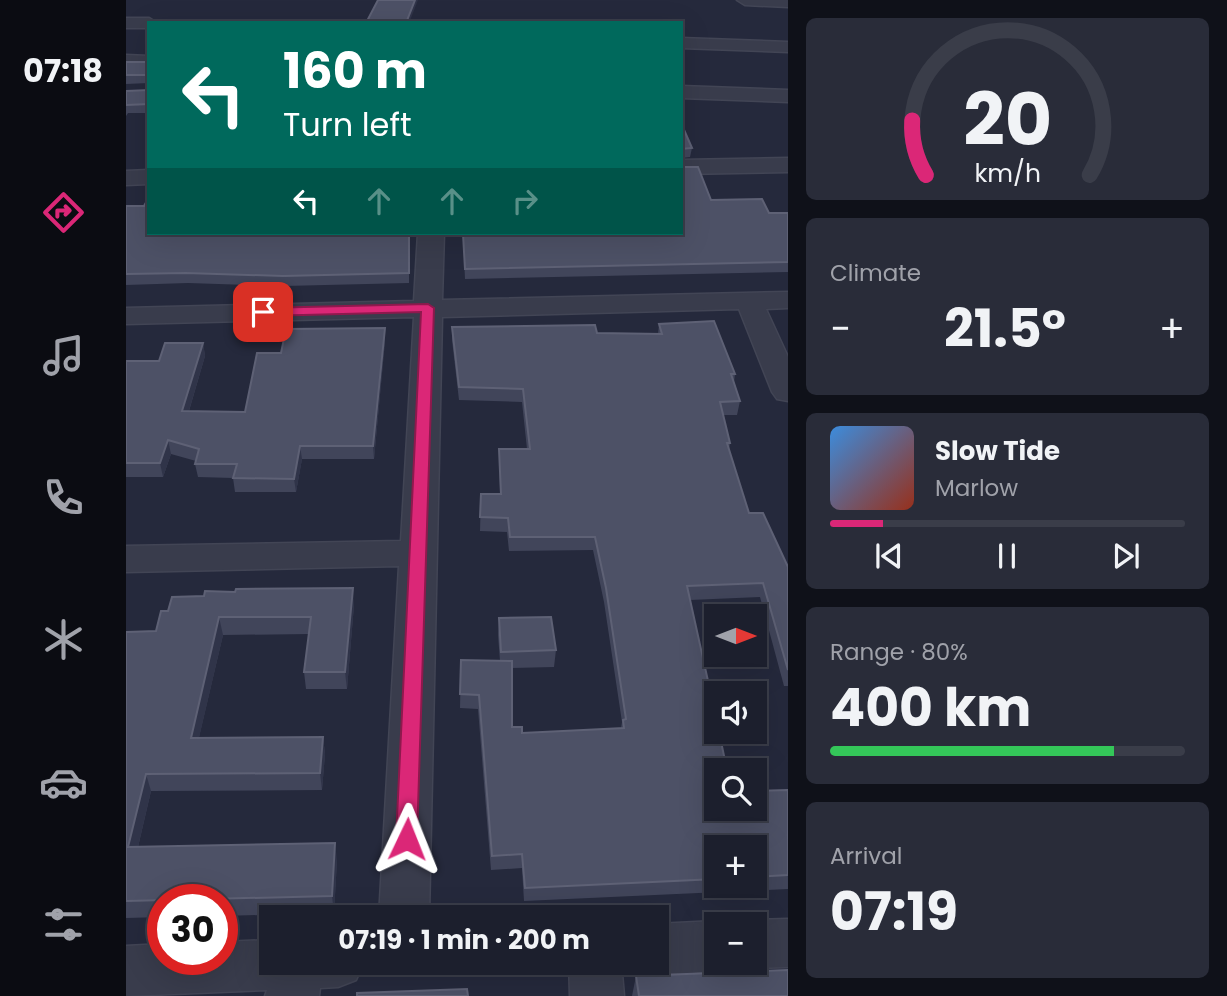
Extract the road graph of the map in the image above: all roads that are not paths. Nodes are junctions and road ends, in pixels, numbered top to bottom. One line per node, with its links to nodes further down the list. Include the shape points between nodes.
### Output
1 (744, 0): 2 (street)
2 (788, 2)
3 (126, 23): 4 (street)
4 (147, 23)
5 (683, 43): 6 (street)
6 (788, 47)
7 (126, 61): 8 (street)
8 (147, 62)
9 (683, 92): 10 (street)
10 (788, 96)
11 (788, 165): 12 (street)
12 (683, 167)
13 (147, 177): 14 (street)
14 (126, 178)
15 (431, 235): 18 (street)
16 (788, 300): 17 (street)
17 (748, 301): 18 (street); 20 (street)
18 (428, 308): 19 (street); 21 (street)
19 (126, 316)
20 (788, 392)
21 (417, 553): 22 (street); 23 (street)
22 (126, 559)
23 (404, 905)
24 (788, 943): 25 (street)
25 (767, 944)
26 (704, 947): 27 (street)
27 (669, 948)
28 (126, 971): 29 (street)
29 (259, 973)
30 (596, 975): 31 (street)
31 (597, 996)

